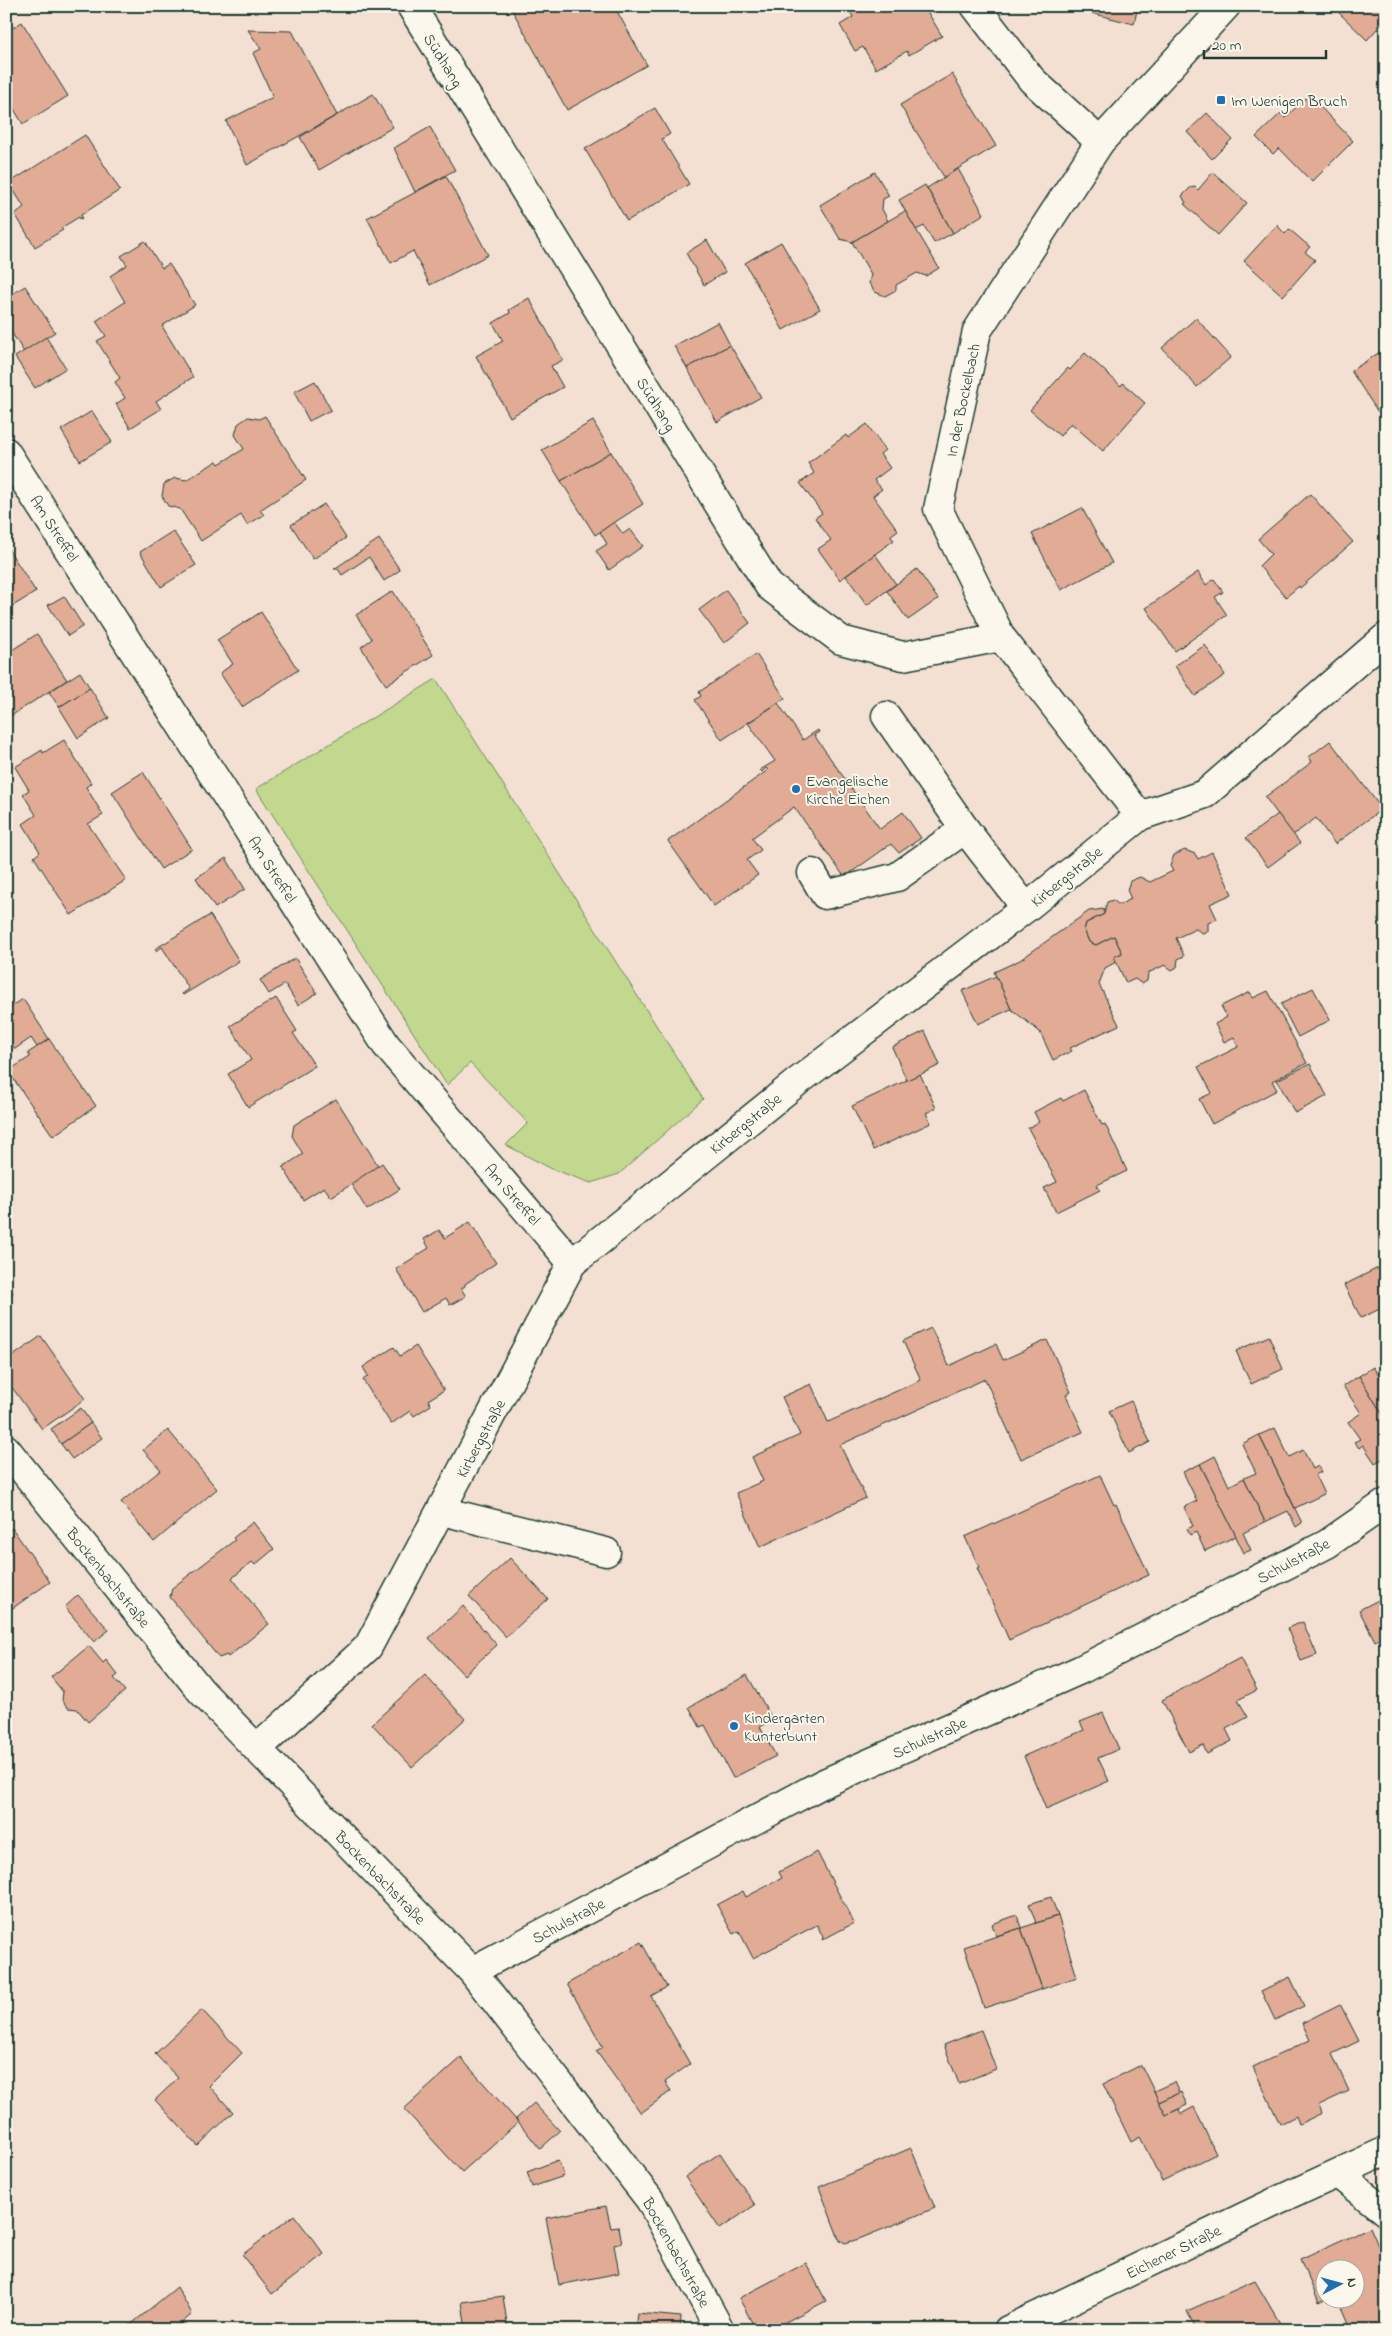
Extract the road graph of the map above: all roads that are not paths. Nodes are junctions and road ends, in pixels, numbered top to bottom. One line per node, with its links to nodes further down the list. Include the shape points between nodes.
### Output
1 (411, 6): 6 (street, Südhang, via 769,586 841,640 902,656)
2 (975, 6): 4 (street, via 1032,80)
3 (1226, 6): 4 (street, In der Bockelbach)
4 (1100, 142): 6 (street, In der Bockelbach, via 977,331 938,509)
5 (6, 452): 13 (street, Am Streffel, via 386,1045)
6 (1001, 637): 9 (street, In der Bockelbach)
7 (1386, 637): 9 (street, Kirbergstraße, via 1205,794)
8 (886, 716): 10 (street)
9 (1140, 816): 12 (street, Kirbergstraße)
10 (965, 829): 11 (street, via 897,876 825,895); 12 (street)
11 (812, 873)
12 (1026, 908): 13 (street, Kirbergstraße, via 797,1082)
13 (572, 1263): 16 (street, Kirbergstraße)
14 (6, 1449): 18 (street, Bockenbachstraße, via 201,1692)
15 (1386, 1503): 19 (street, Schulstraße, via 1328,1544 1089,1666 822,1784)
16 (442, 1511): 17 (street); 18 (street, Kirbergstraße, via 368,1647)
17 (606, 1552)
18 (257, 1749): 19 (street, Bockenbachstraße)
19 (472, 1971): 23 (street, Bockenbachstraße, via 650,2200)
20 (1386, 2151): 21 (street, Eichener Straße)
21 (1338, 2174): 22 (street); 24 (street, Eichener Straße)
22 (1386, 2212)
23 (720, 2330)
24 (1008, 2330)

